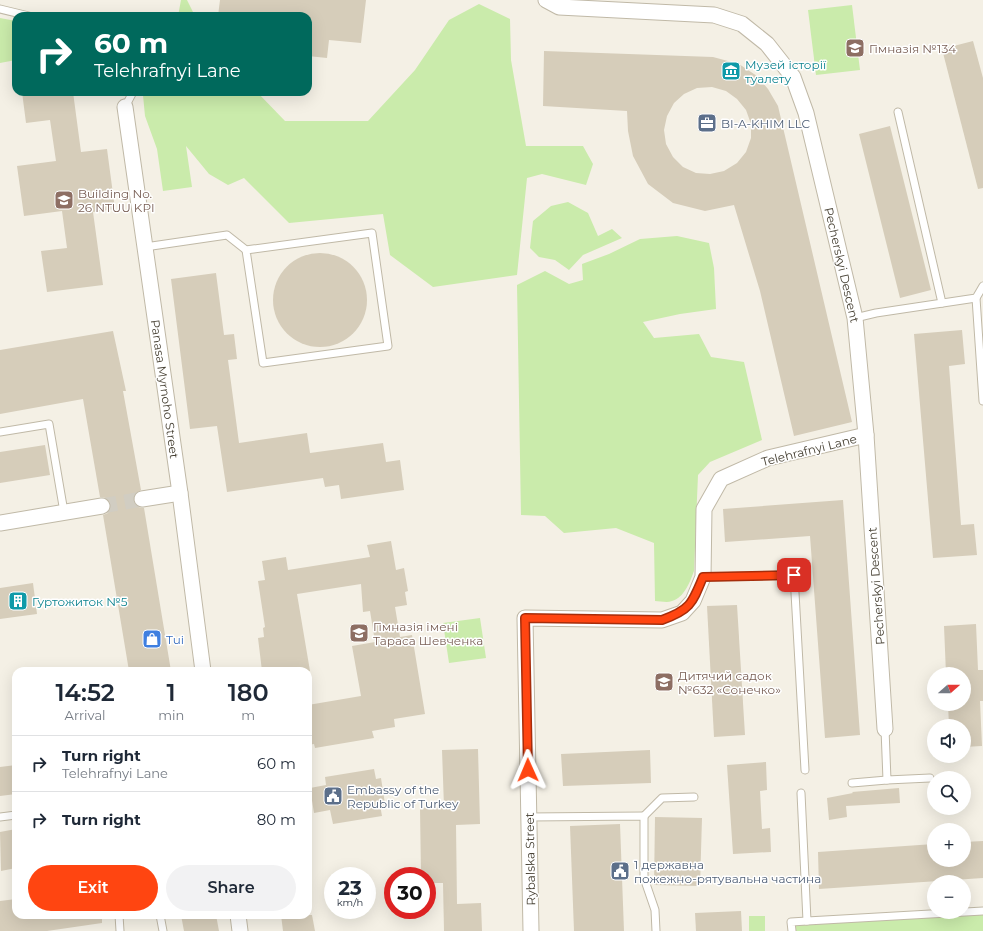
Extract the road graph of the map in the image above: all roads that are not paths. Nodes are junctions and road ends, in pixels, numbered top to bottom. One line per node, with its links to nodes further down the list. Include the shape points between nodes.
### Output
1 (546, 0): 12 (street, Pecherskyi Descent, via 559,7 714,14 742,24 767,44 793,76 806,113)
2 (0, 9): 3 (lane)
3 (12, 12)
4 (131, 96): 5 (lane)
5 (125, 106): 7 (street, Panasa Myrnoho Street)
6 (898, 112): 11 (lane)
7 (145, 247): 8 (lane, via 227,235); 16 (street, Panasa Myrnoho Street)
8 (246, 250): 8 (lane, via 372,233 388,346 262,364)
9 (983, 286): 10 (lane)
10 (976, 298): 11 (lane); 13 (lane)
11 (942, 303): 12 (lane)
12 (855, 318): 15 (street, Pecherskyi Descent)
13 (983, 401)
14 (0, 432): 19 (lane, via 49,424)
15 (866, 435): 21 (street, Telehrafnyi Lane, via 768,458 721,479 704,509); 24 (street, Pecherskyi Descent)
16 (180, 493): 17 (street); 23 (street, Panasa Myrnoho Street)
17 (142, 499)
18 (102, 506): 19 (street)
19 (64, 512): 20 (street)
20 (0, 523)
21 (703, 577): 22 (street, Telehrafnyi Lane, via 693,601 686,609 662,620); 25 (lane, via 794,575)
22 (525, 618): 34 (street, Rybalska Street)
23 (202, 667)
24 (885, 729): 27 (lane)
25 (806, 770)
26 (927, 778): 27 (lane)
27 (887, 780): 28 (lane)
28 (852, 783)
29 (801, 793): 39 (lane)
30 (694, 797): 32 (lane, via 662,798)
31 (12, 816): 33 (lane)
32 (644, 816): 34 (lane); 44 (lane, via 644,878 655,910)
33 (0, 817)
34 (529, 817): 43 (street, Rybalska Street)
35 (983, 911): 39 (lane)
36 (119, 919): 40 (lane)
37 (161, 919): 41 (lane)
38 (238, 919): 42 (street)
39 (807, 921): 45 (lane, via 791,922)
40 (120, 931)
41 (163, 931)
42 (240, 931)
43 (531, 931)
44 (656, 931)
45 (792, 931)

